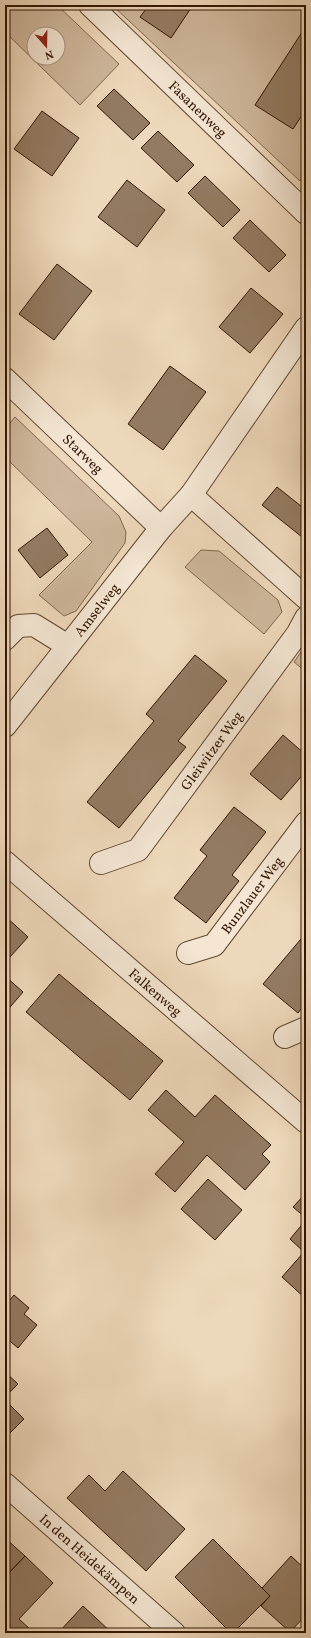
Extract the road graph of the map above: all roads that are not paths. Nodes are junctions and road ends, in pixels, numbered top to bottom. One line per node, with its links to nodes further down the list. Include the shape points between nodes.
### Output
1 (90, 5): 2 (street, Fasanenweg)
2 (306, 213)
3 (306, 328): 5 (street, Amselweg)
4 (8, 387): 6 (street, Starweg)
5 (191, 495): 6 (street, Amselweg); 7 (street)
6 (161, 528): 10 (street, Amselweg)
7 (306, 598)
8 (306, 618): 14 (street, Gleiwitzer Weg, via 298,633 138,850)
9 (5, 639): 10 (street, via 18,626 34,625)
10 (68, 646): 11 (street, Amselweg)
11 (5, 726)
12 (306, 823): 15 (street, Bunzlauer Weg, via 214,945)
13 (5, 862): 18 (street, Falkenweg)
14 (101, 862)
15 (188, 953)
16 (306, 1028): 17 (street)
17 (285, 1037)
18 (306, 1122)
19 (5, 1484): 20 (street, In den Heidekämpen)
20 (174, 1633)

